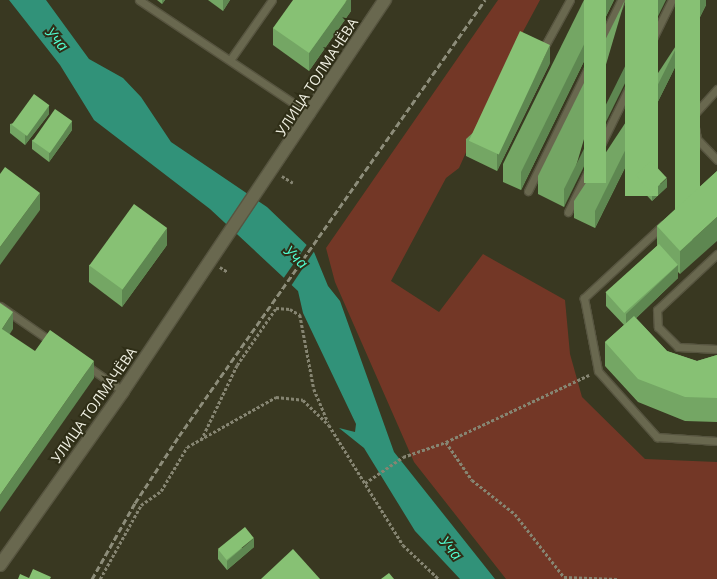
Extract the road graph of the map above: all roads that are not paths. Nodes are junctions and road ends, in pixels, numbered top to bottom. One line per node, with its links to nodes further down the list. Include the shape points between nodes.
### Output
1 (139, 0): 8 (lane)
2 (272, 0): 8 (lane)
3 (385, 0): 10 (street, УЛИЦА ТОЛМАЧЁВА)
4 (570, 0): 7 (lane)
5 (621, 0): 12 (lane)
6 (672, 0): 13 (lane)
7 (541, 52)
8 (230, 60): 10 (lane)
9 (717, 89): 11 (lane, via 694,116 697,139)
10 (310, 114): 20 (street, УЛИЦА ТОЛМАЧЁВА)
11 (717, 160)
12 (528, 191)
13 (568, 212)
14 (671, 218): 21 (lane, via 584,298 598,371 657,437)
15 (717, 254): 18 (lane, via 657,310 658,327 678,347)
16 (0, 306): 17 (lane)
17 (58, 346)
18 (717, 349)
19 (78, 360): 20 (lane)
20 (123, 391): 22 (street, УЛИЦА ТОЛМАЧЁВА)
21 (717, 441)
22 (0, 565)

